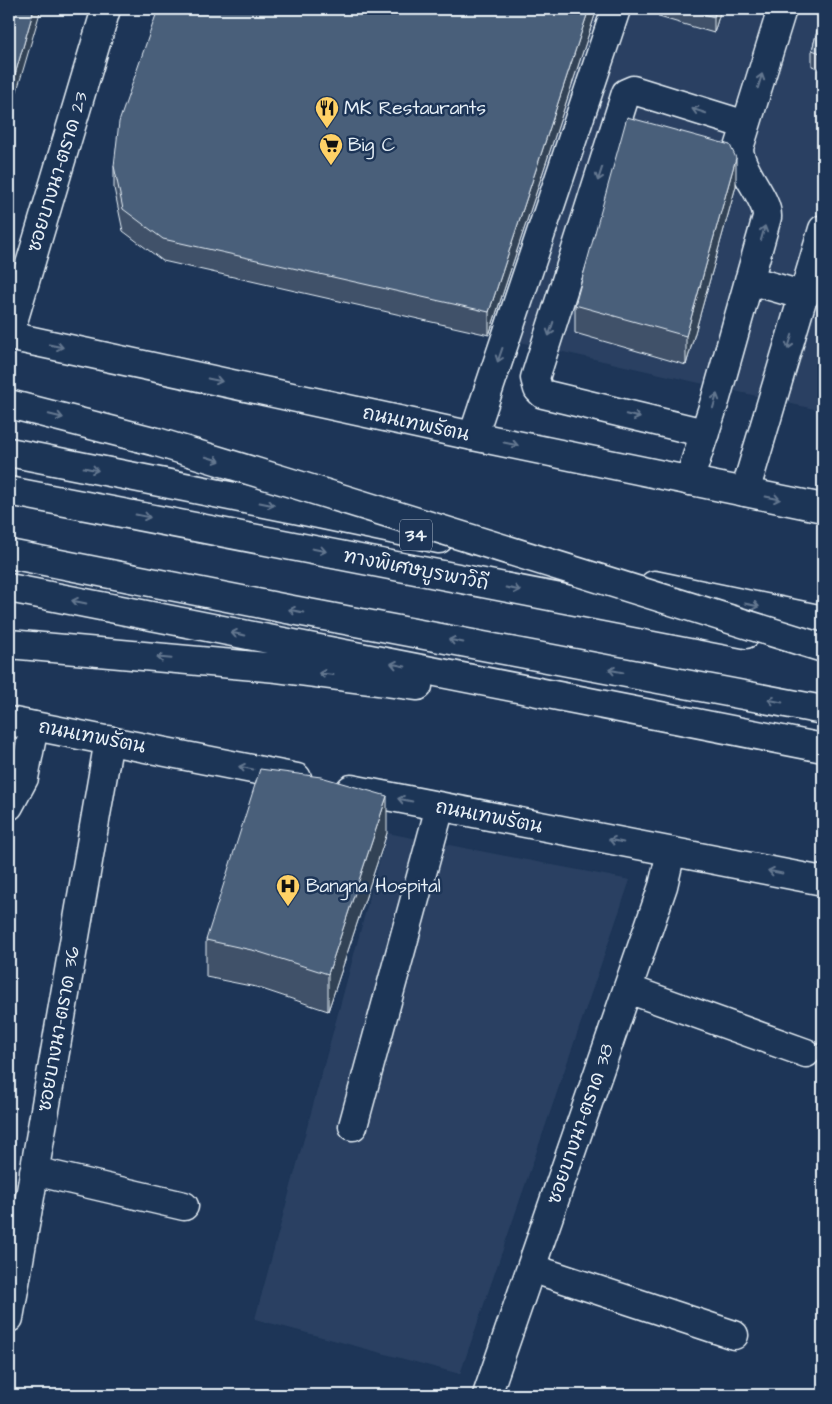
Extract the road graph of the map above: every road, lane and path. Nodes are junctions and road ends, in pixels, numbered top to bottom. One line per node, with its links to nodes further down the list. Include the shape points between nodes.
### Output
1 (106, 9): 8 (main road, ซอยบางนา-ตราด 23)
2 (616, 9): 11 (main road, one-way to 11)
3 (782, 9): 4 (main road, one-way to 3)
4 (746, 126): 6 (main road, one-way to 4, via 768,215 740,159 739,148); 10 (main road, one-way to 10, via 633,90 626,93 535,378 543,394)
5 (823, 229): 7 (main road)
6 (749, 280): 7 (main road); 10 (main road, one-way to 6)
7 (804, 296): 15 (main road, one-way to 15)
8 (9, 336): 11 (main road, ถนนเทพรัตน, one-way to 11)
9 (9, 404): 21 (main road, one-way to 21, bridge, via 157,442)
10 (705, 434): 13 (main road)
11 (473, 436): 13 (main road, ถนนเทพรัตน, one-way to 13)
12 (9, 452): 19 (main road, 34, one-way to 19)
13 (690, 481): 15 (main road, ถนนเทพรัตน)
14 (9, 491): 21 (main road, ทางพิเศษบูรพาวิถี, one-way to 21, bridge)
15 (745, 492): 16 (main road, ถนนเทพรัตน, one-way to 16)
16 (823, 508)
17 (9, 554): 22 (main road, one-way to 17)
18 (9, 588): 25 (main road, one-way to 18)
19 (823, 620)
20 (9, 644): 26 (main road, one-way to 20, via 462,691 277,668)
21 (823, 649)
22 (823, 710)
23 (22, 723): 24 (main road, ถนนเทพรัตน); 27 (main road, via 24,778)
24 (109, 740): 28 (main road, ถนนเทพรัตน, one-way to 24); 34 (main road, ซอยบางนา-ตราด 36)
25 (823, 748)
26 (823, 754)
27 (9, 806)
28 (440, 807): 29 (main road, ถนนเทพรัตน, one-way to 28); 33 (main road)
29 (671, 852): 30 (main road, ถนนเทพรัตน, one-way to 29); 31 (main road, ซอยบางนา-ตราด 38, via 663,886)
30 (823, 881)
31 (628, 989): 32 (main road); 36 (main road, ซอยบางนา-ตราด 38)
32 (806, 1053)
33 (353, 1126)
34 (34, 1171): 35 (main road); 37 (main road, ซอยบางนา-ตราด 36)
35 (184, 1206)
36 (531, 1268): 38 (main road); 39 (main road, ซอยบางนา-ตราด 38)
37 (9, 1318)
38 (734, 1335)
39 (487, 1395)

